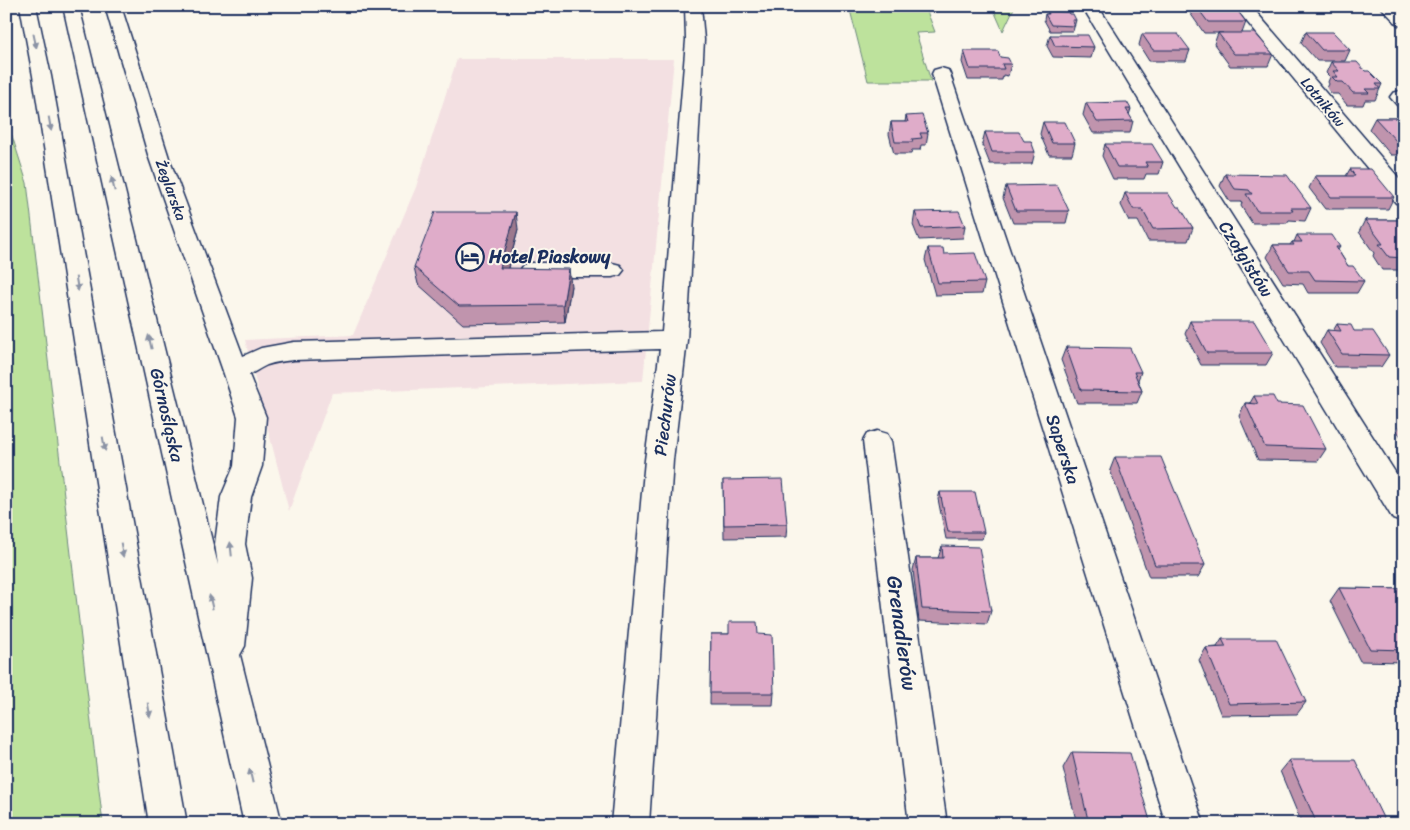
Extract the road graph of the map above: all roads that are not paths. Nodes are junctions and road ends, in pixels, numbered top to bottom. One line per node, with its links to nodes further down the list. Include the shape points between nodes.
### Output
1 (28, 6): 18 (street, one-way to 18)
2 (71, 6): 17 (street, Górnośląska, one-way to 2)
3 (113, 6): 14 (street, Żeglarska, via 159,158)
4 (693, 6): 13 (street, Piechurów, via 695,40)
5 (1090, 6): 16 (street, Czołgistów)
6 (1242, 6): 10 (street, Lotników)
7 (1388, 6): 8 (street)
8 (1404, 21)
9 (940, 74): 22 (street, Saperska)
10 (1404, 198)
11 (519, 270): 12 (street)
12 (612, 270)
13 (674, 340): 14 (street, via 294,351 262,357); 20 (street, Piechurów, via 659,460)
14 (236, 371): 17 (street, Żeglarska, one-way to 14, via 236,578 230,544 236,497 248,466 252,418)
15 (877, 441): 21 (street, Grenadierów)
16 (1404, 511)
17 (226, 667): 19 (street, Górnośląska, one-way to 17)
18 (168, 824)
19 (263, 824)
20 (630, 824)
21 (928, 824)
22 (1185, 824)

